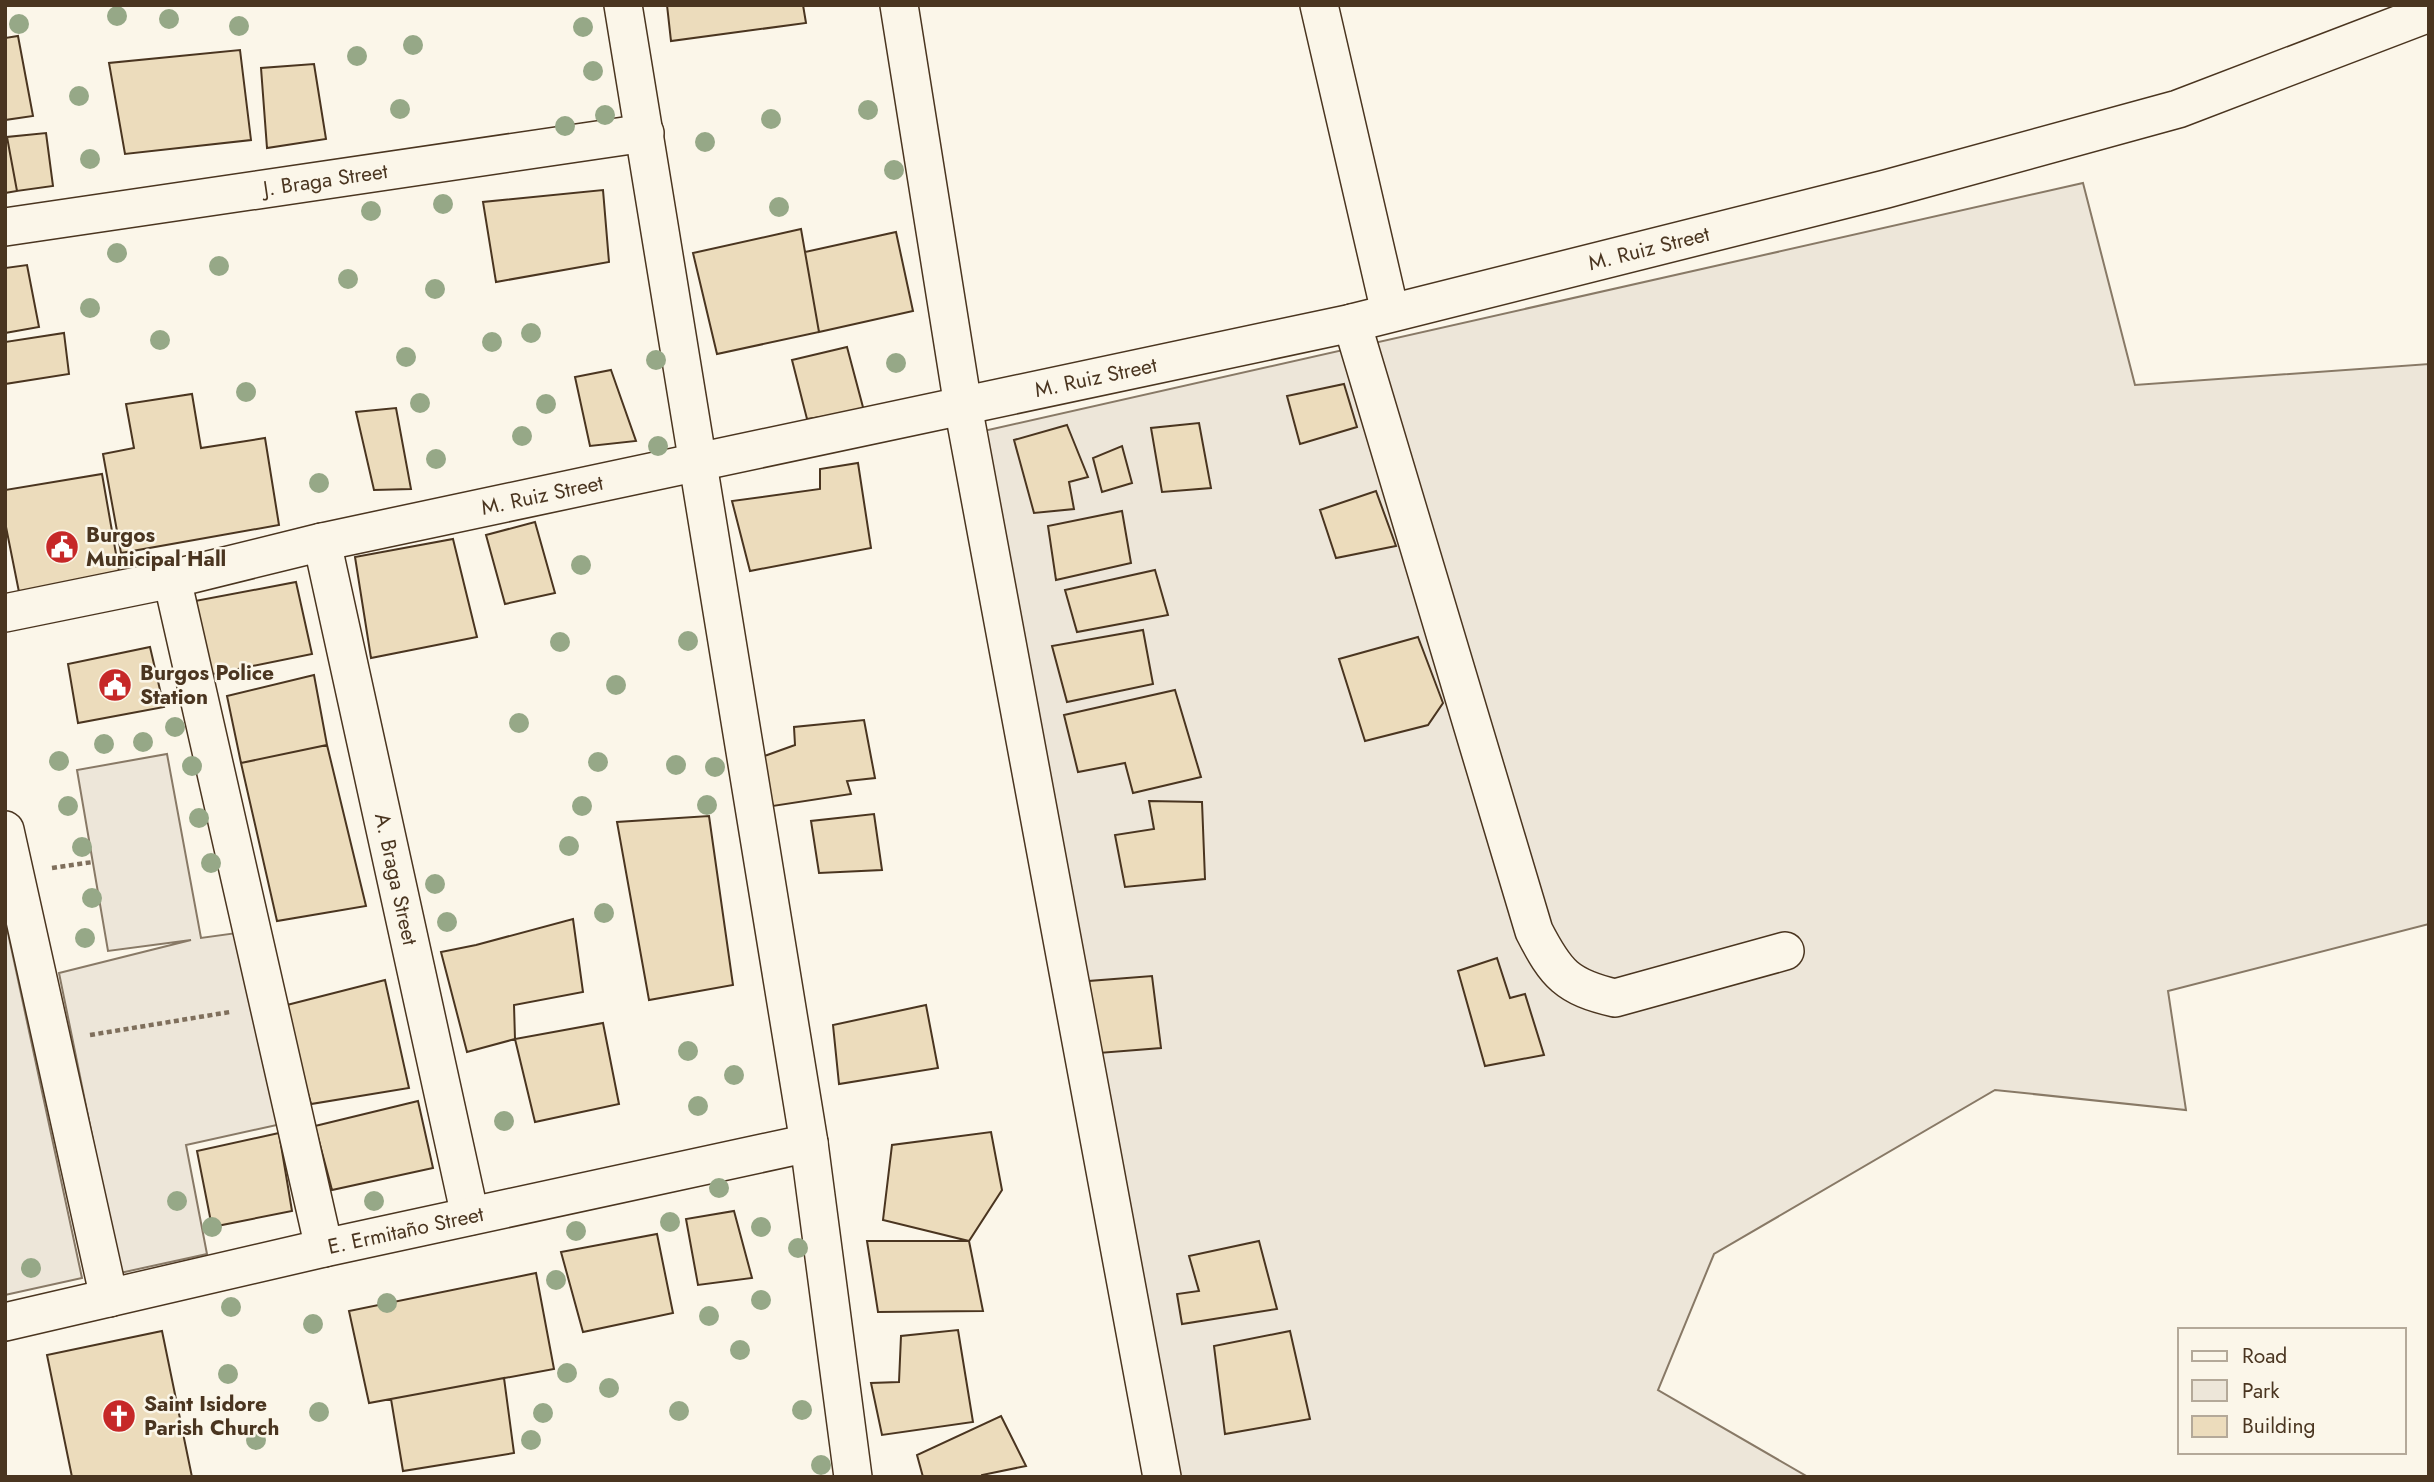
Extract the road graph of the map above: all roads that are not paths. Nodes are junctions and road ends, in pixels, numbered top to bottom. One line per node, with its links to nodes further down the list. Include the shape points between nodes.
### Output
1 (623, 5): 5 (street)
2 (899, 5): 9 (street)
3 (1319, 5): 7 (street)
4 (2429, 13): 7 (street, M. Ruiz Street, via 2178,109 1886,189)
5 (645, 132): 6 (street, J. Braga Street); 10 (street)
6 (5, 228)
7 (1390, 312): 8 (street, M. Ruiz Street)
8 (1352, 323): 9 (street, M. Ruiz Street); 15 (street, via 1534,931 1548,958 1567,980 1589,992 1615,998)
9 (963, 407): 10 (street, M. Ruiz Street); 22 (street)
10 (699, 463): 11 (street, M. Ruiz Street); 16 (street)
11 (322, 542): 12 (street, M. Ruiz Street); 17 (street, A. Braga Street)
12 (172, 579): 13 (street, M. Ruiz Street); 18 (street)
13 (5, 613)
14 (5, 830): 19 (street)
15 (1785, 951)
16 (809, 1143): 17 (street, E. Ermitaño Street); 21 (street)
17 (470, 1216): 18 (street, E. Ermitaño Street)
18 (324, 1248): 19 (street, E. Ermitaño Street)
19 (108, 1298): 20 (street, E. Ermitaño Street)
20 (5, 1322)
21 (853, 1477)
22 (1162, 1477)

